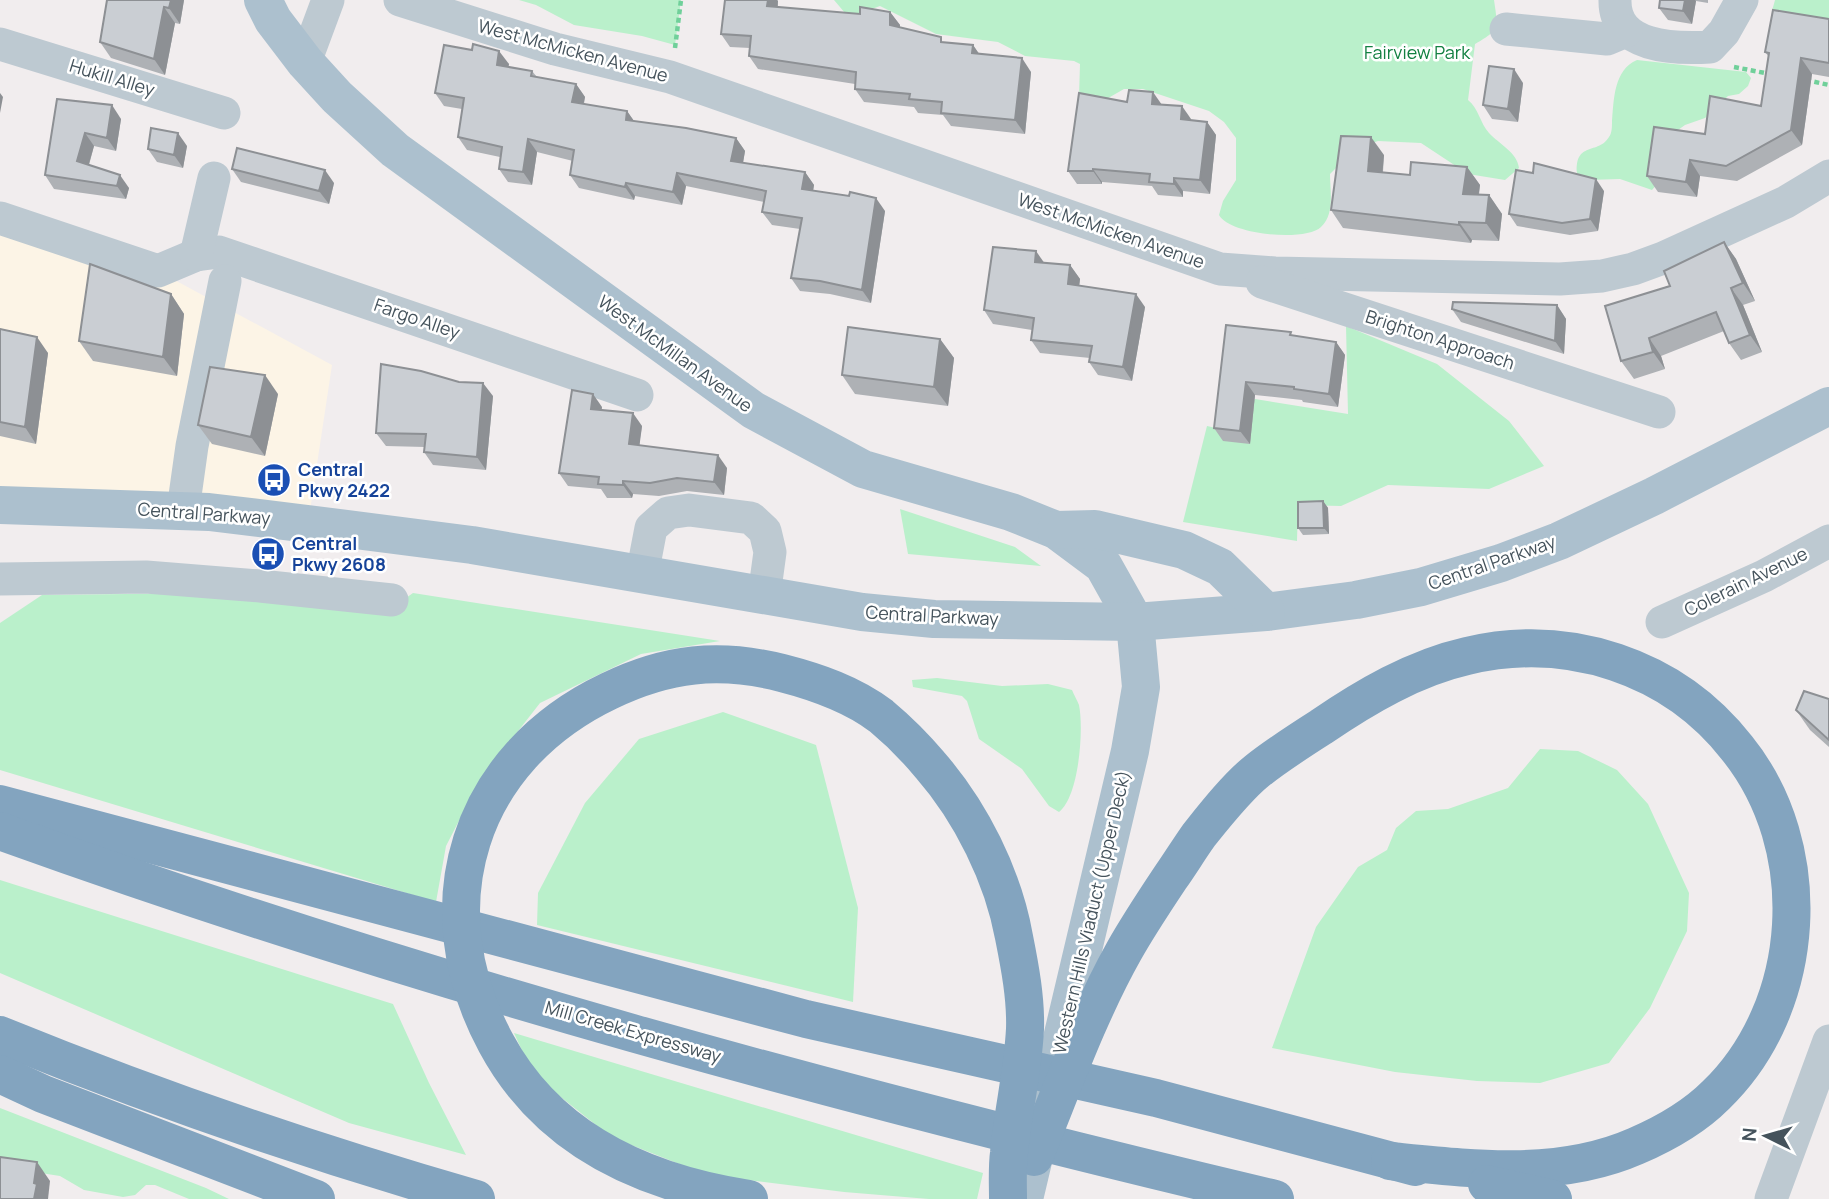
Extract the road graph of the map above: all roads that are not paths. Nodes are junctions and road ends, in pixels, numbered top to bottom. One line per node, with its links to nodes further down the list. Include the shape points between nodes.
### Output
1 (263, 0): 9 (main road, West McMillan Avenue)
2 (328, 0): 9 (street)
3 (400, 0): 15 (street, West McMicken Avenue, via 555,50 670,77)
4 (1615, 0): 7 (street, via 1616,17)
5 (1742, 0): 7 (street, via 1710,47 1641,41)
6 (1506, 29): 7 (street, via 1607,39)
7 (1626, 32)
8 (0, 44): 10 (street, Hukill Alley)
9 (305, 62): 22 (main road, West McMillan Avenue, via 394,150 753,410 863,469 1011,512)
10 (224, 113)
11 (1829, 176): 15 (street, West McMicken Avenue, via 1786,202 1663,258 1602,276 1546,279)
12 (215, 178): 14 (street)
13 (0, 218): 14 (street, via 158,271)
14 (196, 255): 17 (street, Fargo Alley, via 219,252)
15 (1220, 269): 19 (street, Brighton Approach)
16 (225, 281): 21 (street)
17 (637, 395)
18 (1829, 406): 28 (main road, Central Parkway, via 1654,496 1502,563 1421,587)
19 (1659, 412)
20 (0, 505): 21 (main road, Central Parkway)
21 (183, 510): 24 (main road, Central Parkway, via 472,545)
22 (1056, 530): 28 (main road, via 1095,528 1184,550 1220,567); 29 (main road, West McMillan Avenue, via 1103,565)
23 (1829, 541): 30 (street, Colerain Avenue)
24 (642, 575): 26 (main road, Central Parkway); 26 (street, via 650,528 668,513 689,510 751,518 765,531 770,552)
25 (0, 579): 27 (street, via 146,578)
26 (764, 596): 29 (main road, Central Parkway, via 934,620)
27 (392, 600)
28 (1266, 612): 29 (main road, Central Parkway)
29 (1136, 622): 37 (main road, Western Hills Viaduct (Upper Deck), via 1141,687 1130,751)
30 (1661, 622)
31 (0, 804): 38 (highway, via 806,1019 1156,1098)
32 (0, 831): 44 (highway, Mill Creek Expressway, via 336,945 594,1021 872,1098)
33 (0, 1035): 40 (highway, via 249,1128)
34 (1829, 1041): 36 (street)
35 (0, 1074): 39 (highway)
36 (1822, 1079): 46 (street)
37 (1034, 1157): 38 (highway, via 1122,955 1198,836 1254,774 1355,703 1464,656 1508,648 1586,653 1620,662 1675,689 1739,749 1761,784 1782,838 1792,905 1790,947 1779,996 1762,1034 1714,1097 1635,1146 1587,1162 1534,1169 1470,1169); 43 (main road, Western Hills Viaduct (Upper Deck))
38 (1390, 1161): 45 (highway)
39 (316, 1199)
40 (475, 1199)
41 (749, 1199): 42 (highway, via 708,1193 647,1174 597,1150 542,1107 505,1059 482,1017 464,948 460,909 469,847 482,810 508,772 539,735 569,713 639,677 692,664 762,668 811,680 846,695 906,738 948,785 976,832 1001,886 1014,933 1025,1027 1008,1156)
42 (1008, 1199)
43 (1024, 1199)
44 (1275, 1199)
45 (1553, 1199)
46 (1772, 1199)

